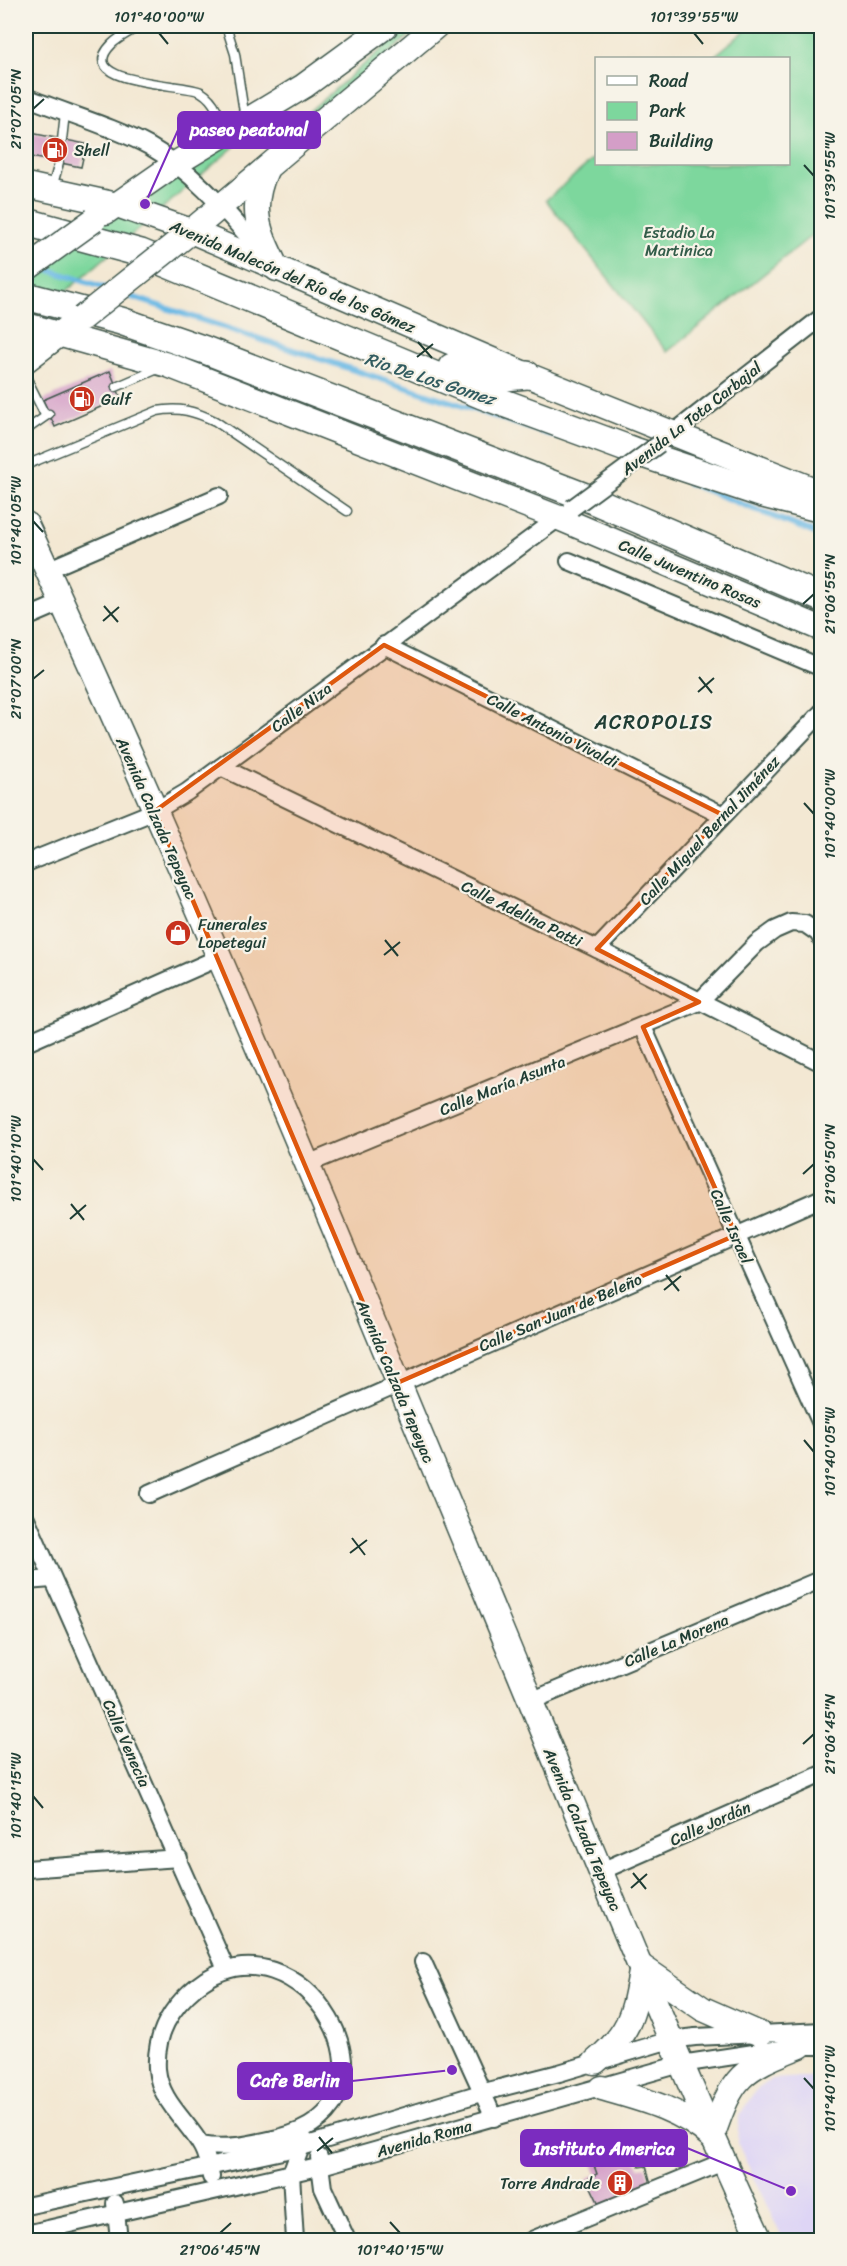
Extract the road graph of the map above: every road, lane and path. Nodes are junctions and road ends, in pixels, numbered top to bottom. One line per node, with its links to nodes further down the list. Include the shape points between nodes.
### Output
1 (139, 26): 7 (lane, via 106,51 106,68 122,79 201,92)
2 (226, 26): 7 (lane, via 235,54)
3 (386, 26): 7 (street, via 304,86)
4 (436, 26): 11 (street)
5 (26, 97): 6 (street)
6 (65, 113): 8 (lane); 10 (street, via 149,146)
7 (235, 128): 10 (street)
8 (62, 140)
9 (59, 163): 13 (lane)
10 (175, 164): 14 (street); 15 (street)
11 (266, 170): 15 (street); 20 (street, via 257,189 256,217)
12 (26, 185): 13 (street, Avenida Malecón del Río de los Gómez)
13 (51, 191): 14 (street, Avenida Malecón del Río de los Gómez)
14 (117, 205): 17 (street, Avenida Malecón del Río de los Gómez); 19 (street, bridge)
15 (222, 206): 17 (street); 20 (street)
16 (26, 222): 18 (main road)
17 (187, 234): 20 (street, Avenida Malecón del Río de los Gómez); 24 (street, bridge)
18 (141, 253): 27 (main road, via 198,264 458,369 496,378); 35 (main road, via 482,395 634,451 763,494)
19 (26, 269)
20 (277, 269): 27 (street, Avenida Malecón del Río de los Gómez)
21 (26, 296): 41 (main road, via 121,321 205,350 593,500)
22 (822, 317): 31 (street, Avenida La Tota Carbajal)
23 (26, 325): 24 (street)
24 (60, 334): 25 (street); 26 (street)
25 (26, 360)
26 (168, 365): 29 (lane); 37 (street)
27 (527, 375): 31 (street, Avenida Malecón del Río de los Gómez)
28 (26, 377): 30 (lane, via 47,415)
29 (116, 387)
30 (26, 430)
31 (666, 439): 33 (street, Avenida Malecón del Río de los Gómez); 37 (street, Avenida La Tota Carbajal, bridge)
32 (26, 465): 36 (lane, via 157,411 176,408 195,411 215,421)
33 (822, 493)
34 (219, 496): 40 (street)
35 (822, 509)
36 (347, 511)
37 (566, 513): 44 (street, Calle Juventino Rosas); 45 (street, Calle Niza)
38 (26, 524): 40 (street, Avenida Calzada Tepeyac)
39 (569, 561): 46 (street)
40 (47, 570): 42 (street, Avenida Calzada Tepeyac)
41 (822, 598)
42 (61, 603): 43 (street); 49 (street, Avenida Calzada Tepeyac)
43 (26, 618)
44 (822, 629)
45 (384, 645): 48 (street, Calle Niza); 50 (street, Calle Antonio Vivaldi)
46 (822, 668)
47 (822, 712): 50 (street, Calle Miguel Bernal Jiménez)
48 (221, 767): 49 (street, Calle Niza); 53 (street, Calle Adelina Patti)
49 (155, 811): 51 (street, Calle Niza); 54 (street, Avenida Calzada Tepeyac)
50 (723, 815): 53 (street, Calle Miguel Bernal Jiménez)
51 (26, 863)
52 (822, 940): 55 (street, via 805,924 791,923 757,943)
53 (597, 949): 55 (street, Calle Adelina Patti)
54 (218, 958): 57 (street); 59 (street, Avenida Calzada Tepeyac)
55 (699, 1002): 56 (street, Calle María Asunta); 58 (street, Calle Adelina Patti)
56 (643, 1027): 59 (street, Calle María Asunta); 61 (street, Calle Israel)
57 (26, 1043)
58 (822, 1062)
59 (305, 1165): 62 (street, Avenida Calzada Tepeyac)
60 (822, 1198): 61 (street, Calle San Juan de Beleño)
61 (736, 1235): 62 (street, Calle San Juan de Beleño); 63 (street, Calle Israel)
62 (397, 1383): 65 (street, Calle San Juan de Beleño); 70 (street, Avenida Calzada Tepeyac)
63 (814, 1387): 64 (street, Calle Israel)
64 (822, 1425)
65 (149, 1494)
66 (26, 1518): 67 (street, Calle Venecia)
67 (52, 1579): 69 (street); 72 (street, Calle Venecia)
68 (822, 1579): 70 (street, Calle La Morena)
69 (26, 1581)
70 (531, 1701): 74 (street, Avenida Calzada Tepeyac)
71 (822, 1774): 74 (street, Calle Jordán)
72 (179, 1858): 73 (street); 77 (street, Calle Venecia)
73 (26, 1869)
74 (599, 1872): 76 (street, Avenida Calzada Tepeyac)
75 (423, 1962): 85 (street)
76 (642, 1967): 79 (street, via 703,2009); 80 (street, Avenida Calzada Tepeyac); 82 (street, via 626,2031)
77 (226, 1969): 87 (street, via 247,1966 287,1977 313,1997 333,2023 344,2061 342,2085 327,2112); 90 (street, via 197,1986 172,2010 159,2041 162,2089)
78 (822, 2031): 79 (street, Avenida Roma)
79 (760, 2034): 80 (street, Avenida Roma)
80 (670, 2040): 82 (street, Avenida Roma); 83 (street, Avenida Calzada Tepeyac)
81 (811, 2046): 83 (street, Avenida Roma); 88 (street, via 752,2066 735,2082 723,2103)
82 (596, 2062): 85 (street, Avenida Roma)
83 (681, 2064): 84 (street, Avenida Roma); 88 (street, Avenida Calzada Tepeyac)
84 (602, 2088): 86 (street, Avenida Roma); 88 (street, via 670,2110 699,2125)
85 (484, 2091): 86 (street); 89 (street, Avenida Roma)
86 (494, 2118): 94 (street, Avenida Roma)
87 (308, 2127): 90 (street, via 244,2146 225,2149); 91 (street)
88 (712, 2137): 92 (street, Avenida Calzada Tepeyac)
89 (319, 2141): 91 (street, Avenida Roma); 94 (street)
90 (201, 2145): 93 (street)
91 (301, 2147): 93 (street, Avenida Roma); 95 (street)
92 (723, 2162): 104 (street); 105 (street, Avenida Calzada Tepeyac)
93 (209, 2167): 96 (street, Avenida Roma); 97 (street)
94 (318, 2167): 95 (street, Avenida Roma); 103 (street, via 323,2188)
95 (291, 2174): 97 (street, Avenida Roma); 102 (street)
96 (114, 2187): 98 (street, Avenida Roma); 99 (street)
97 (214, 2190): 99 (street, Avenida Roma)
98 (26, 2206)
99 (116, 2213): 100 (street, Avenida Roma); 101 (street)
100 (26, 2234)
101 (119, 2241)
102 (296, 2241)
103 (347, 2241)
104 (532, 2241)
105 (760, 2241)

